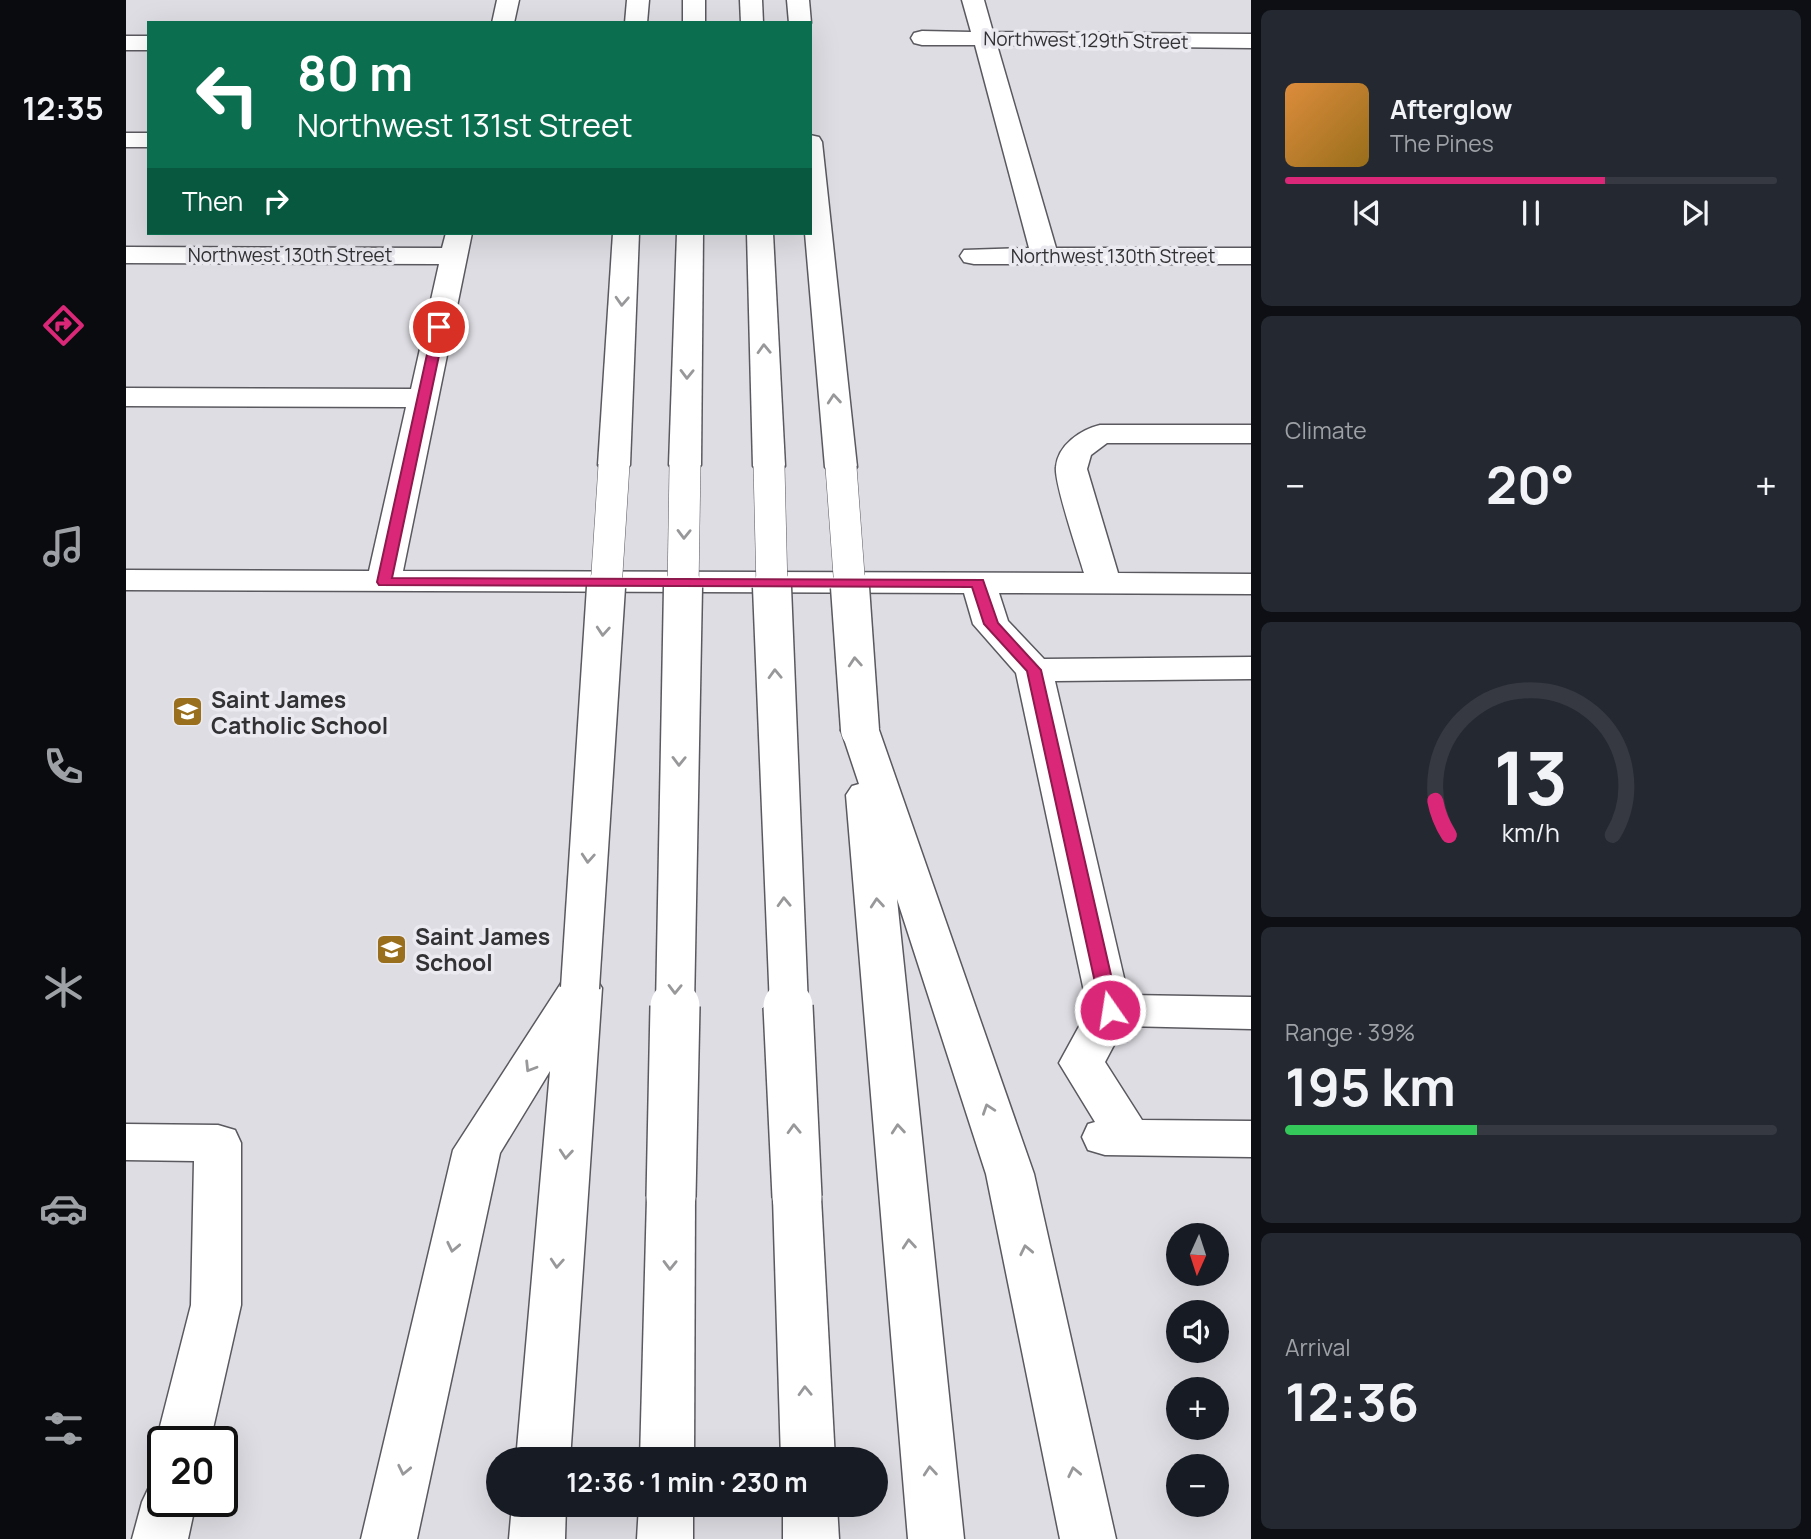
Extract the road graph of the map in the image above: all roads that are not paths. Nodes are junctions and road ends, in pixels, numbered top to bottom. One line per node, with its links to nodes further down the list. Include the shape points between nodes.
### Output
1 (508, 0): 6 (main road)
2 (694, 0): 7 (main road)
3 (751, 0): 8 (main road)
4 (798, 0): 9 (main road)
5 (973, 0): 11 (main road)
6 (503, 21)
7 (694, 21)
8 (752, 21)
9 (800, 21)
10 (922, 38): 11 (main road, Northwest 129th Street)
11 (985, 38): 14 (main road, Northwest 129th Street); 24 (main road)
12 (126, 43): 13 (main road)
13 (147, 43)
14 (1248, 46)
15 (126, 140): 16 (main road)
16 (147, 140)
17 (812, 163): 36 (main road, one-way to 17, bridge)
18 (626, 235): 37 (main road, one-way to 37, bridge)
19 (690, 235): 44 (main road, one-way to 44, bridge)
20 (760, 235): 45 (main road, one-way to 20, bridge)
21 (457, 244): 22 (main road, Northwest 130th Street); 27 (main road)
22 (126, 255)
23 (974, 256): 24 (main road, Northwest 130th Street)
24 (1045, 256): 25 (main road, Northwest 130th Street)
25 (1251, 256)
26 (126, 397): 27 (main road)
27 (424, 398): 30 (main road)
28 (1251, 434): 32 (main road, via 1100,434 1076,451 1071,469)
29 (126, 580): 30 (main road)
30 (384, 582): 31 (main road)
31 (978, 583): 32 (main road); 35 (main road, via 991,624)
32 (1104, 584): 33 (main road)
33 (1251, 584)
34 (1251, 668): 35 (main road)
35 (1034, 670): 38 (main road)
36 (860, 730): 55 (main road, one-way to 36); 56 (main road, one-way to 36, via 1010,1174)
37 (580, 988): 43 (main road, one-way to 43); 51 (main road, one-way to 51, via 477,1150)
38 (1110, 1010): 39 (main road); 40 (main road, via 1082,1063 1116,1137)
39 (1251, 1013)
40 (1251, 1139)
41 (126, 1142): 42 (main road, via 218,1143 216,1305)
42 (187, 1426)
43 (543, 1447)
44 (667, 1447)
45 (807, 1447)
46 (165, 1517): 50 (main road)
47 (538, 1517): 52 (main road)
48 (666, 1517): 53 (main road)
49 (810, 1517): 54 (main road)
50 (160, 1539)
51 (389, 1539)
52 (537, 1539)
53 (665, 1539)
54 (811, 1539)
55 (936, 1539)
56 (1088, 1539)

